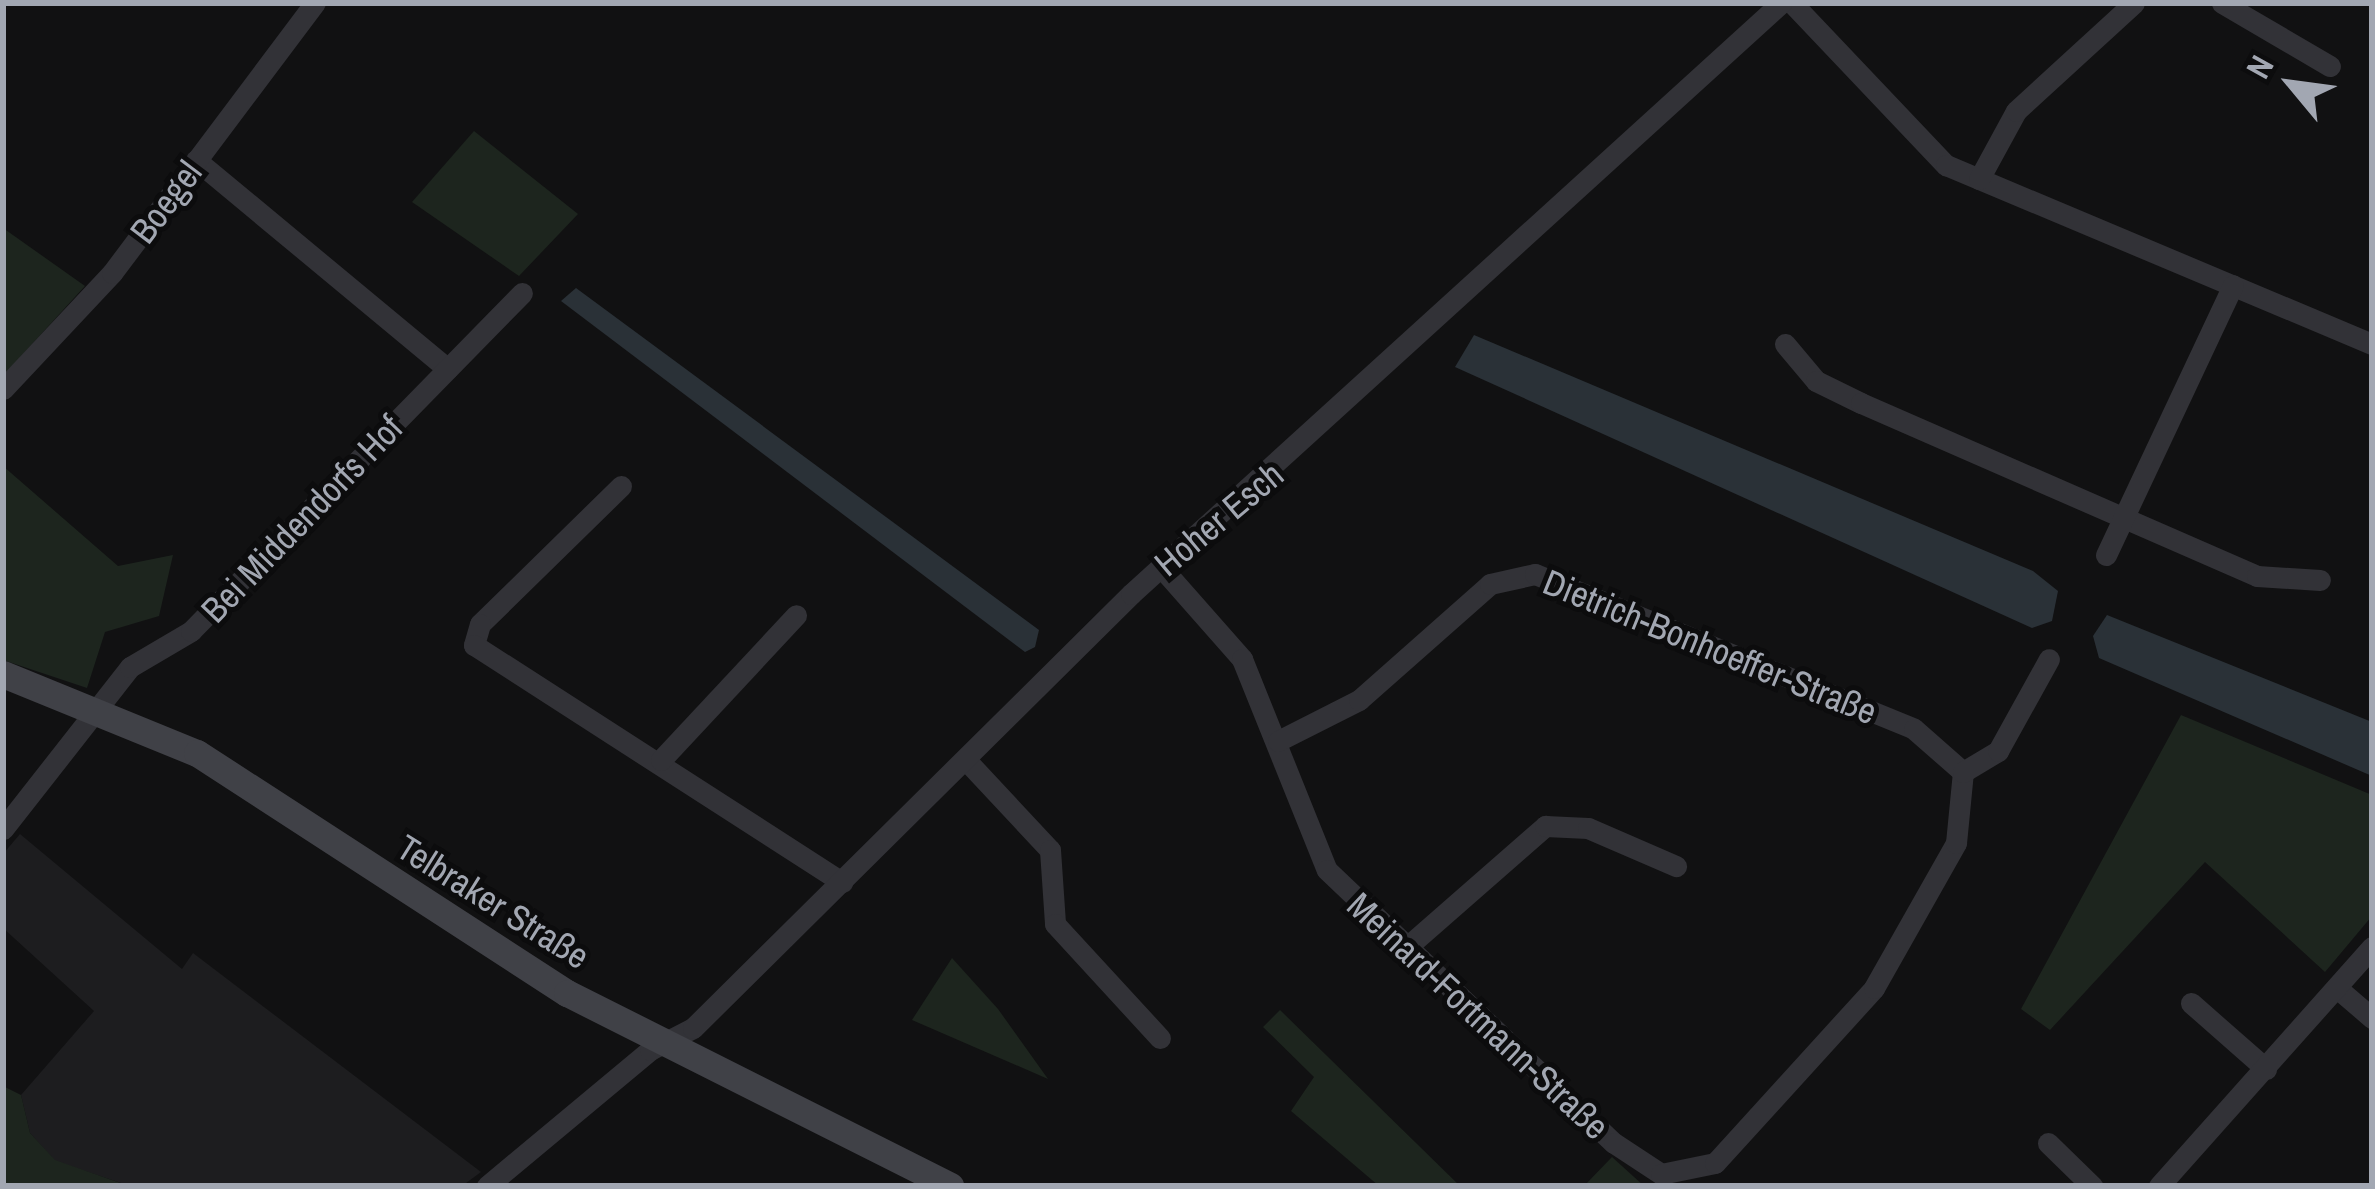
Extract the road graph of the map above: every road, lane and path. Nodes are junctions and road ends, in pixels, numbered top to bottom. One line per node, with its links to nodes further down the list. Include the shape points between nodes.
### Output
1 (315, 3): 7 (street, Boegel)
2 (1781, 3): 18 (street, Hoher Esch)
3 (1792, 3): 8 (street, via 1928,152)
4 (2134, 3): 8 (street, via 2016,111)
5 (2222, 3): 6 (street)
6 (2330, 67)
7 (196, 160): 13 (street); 14 (street, Boegel, via 95,294)
8 (1979, 179): 9 (street)
9 (2233, 285): 12 (street); 16 (street)
10 (522, 293): 13 (street, Bei Middendorfs Hof)
11 (1785, 344): 16 (street, via 1816,381)
12 (2372, 344)
13 (448, 369): 23 (street, Bei Middendorfs Hof, via 191,631 130,667)
14 (3, 389)
15 (621, 486): 25 (street, via 480,624 474,645)
16 (2126, 519): 17 (street); 19 (street, via 2257,576)
17 (2106, 555)
18 (1161, 567): 24 (street, Meinard-Fortmann-Straße, via 1243,658); 26 (street, Hoher Esch)
19 (2320, 580)
20 (796, 614): 25 (street)
21 (2049, 659): 27 (street, via 1998,751)
22 (3, 674): 23 (street, Telbraker Straße)
23 (100, 710): 28 (street, Bei Middendorfs Hof); 37 (street, Telbraker Straße, via 197,753 471,937)
24 (1278, 741): 27 (street, Dietrich-Bonhoeffer-Straße, via 1360,700 1490,584 1535,574 1914,729); 31 (street, Meinard-Fortmann-Straße, via 1327,870)
25 (661, 760): 30 (street)
26 (966, 760): 30 (street, Hoher Esch); 36 (street, via 1050,850 1055,923)
27 (1963, 772): 31 (street, Meinard-Fortmann-Straße, via 1964,821 1897,954 1731,1148 1689,1174 1631,1158)
28 (3, 829)
29 (1676, 866): 31 (street, via 1588,828 1545,826)
30 (842, 882): 37 (street, Hoher Esch)
31 (1407, 947)
32 (2372, 947): 33 (street)
33 (2337, 988): 35 (street); 38 (street)
34 (2191, 1003): 38 (street)
35 (2372, 1018)
36 (1160, 1038)
37 (668, 1045): 40 (street, Hoher Esch); 41 (street, Telbraker Straße)
38 (2266, 1069): 43 (street)
39 (2048, 1143): 42 (street)
40 (487, 1186)
41 (950, 1186)
42 (2092, 1186)
43 (2159, 1186)

